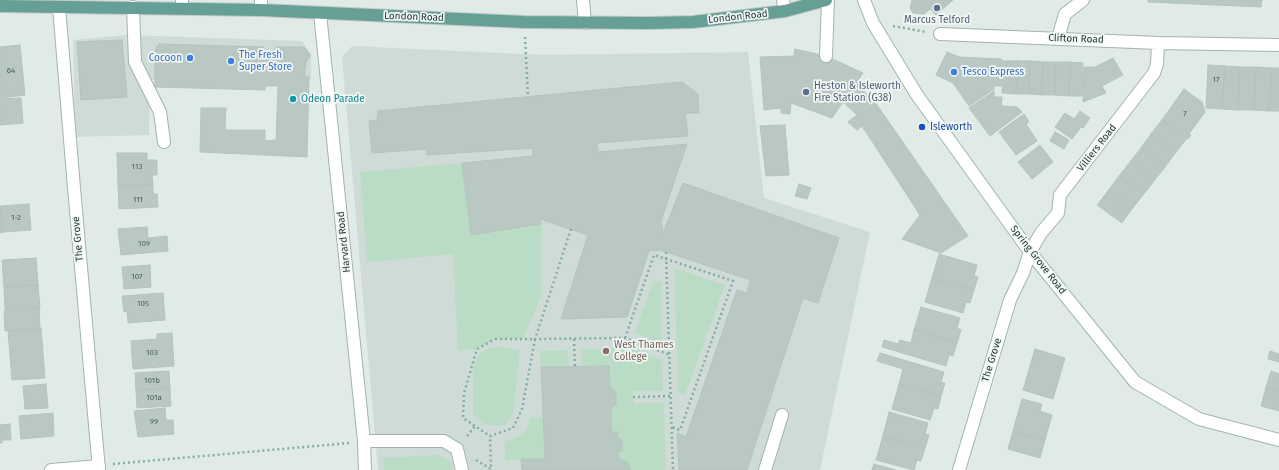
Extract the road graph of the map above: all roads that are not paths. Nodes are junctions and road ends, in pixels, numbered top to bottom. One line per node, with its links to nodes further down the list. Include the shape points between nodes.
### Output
1 (583, 0): 13 (street)
2 (827, 0): 9 (main road, London Road); 18 (street)
3 (864, 0): 20 (street, Spring Grove Road, via 873,23 917,95)
4 (1083, 0): 15 (street, via 1065,14)
5 (89, 4): 10 (main road, London Road); 11 (main road, London Road)
6 (182, 4): 7 (main road, London Road); 11 (main road, London Road)
7 (261, 5): 12 (main road, London Road)
8 (0, 6): 10 (main road, London Road)
9 (784, 6): 13 (main road, London Road, via 693,22)
10 (60, 7): 24 (street, The Grove)
11 (133, 7): 19 (street, via 135,62 160,112)
12 (320, 13): 13 (main road, London Road); 23 (street, Harvard Road)
13 (585, 23)
14 (940, 34): 15 (street, Clifton Road)
15 (1058, 38): 16 (street, Clifton Road)
16 (1158, 43): 17 (street, Clifton Road); 20 (street, Villiers Road, via 1154,73 1060,195 1058,213 1041,233)
17 (1279, 45)
18 (826, 56)
19 (164, 142)
20 (1030, 252): 22 (street, Spring Grove Road, via 1135,382 1199,419); 29 (street, The Grove, via 1010,300)
21 (782, 414): 28 (street)
22 (1279, 440)
23 (364, 441): 26 (street, Harvard Road); 27 (street, via 444,441 457,449)
24 (99, 468): 25 (street)
25 (51, 470)
26 (365, 470)
27 (462, 470)
28 (765, 470)
29 (959, 470)

